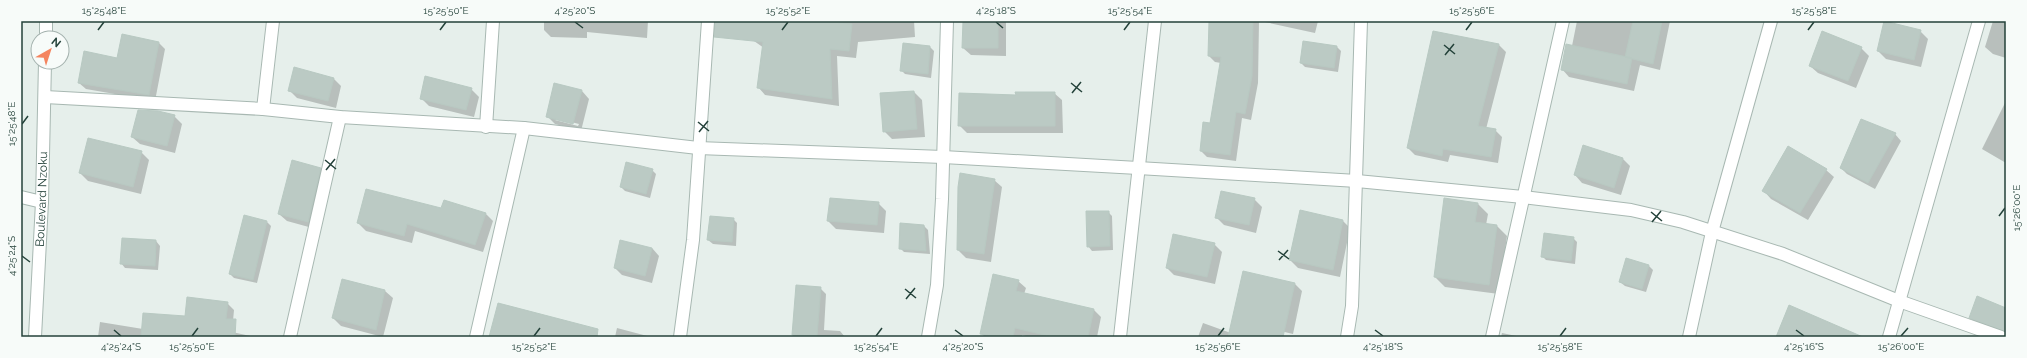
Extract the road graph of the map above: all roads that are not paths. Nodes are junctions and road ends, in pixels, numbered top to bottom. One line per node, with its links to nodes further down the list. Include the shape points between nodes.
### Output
1 (272, 21): 12 (street)
2 (493, 21): 14 (street)
3 (708, 21): 16 (street)
4 (947, 21): 17 (street)
5 (1155, 21): 18 (street)
6 (1361, 21): 19 (street)
7 (1563, 21): 21 (street)
8 (1771, 21): 23 (street)
9 (1979, 21): 24 (street)
10 (45, 70): 11 (street, Boulevard Nzoku)
11 (45, 98): 12 (street); 22 (street, Boulevard Nzoku)
12 (263, 109): 13 (street)
13 (340, 117): 14 (street); 26 (street)
14 (486, 127): 15 (street)
15 (524, 128): 16 (street); 27 (street)
16 (698, 148): 17 (street); 28 (street, via 693,240)
17 (943, 157): 18 (street); 29 (street, via 937,285)
18 (1138, 168): 19 (street); 30 (street)
19 (1357, 181): 21 (street); 31 (street, via 1352,306)
20 (21, 197): 22 (street)
21 (1523, 197): 23 (street, via 1631,210); 32 (street)
22 (42, 202): 25 (street, Boulevard Nzoku)
23 (1712, 232): 24 (street, via 1783,254); 33 (street)
24 (1899, 301): 34 (street); 35 (street)
25 (35, 337)
26 (290, 337)
27 (476, 337)
28 (680, 337)
29 (928, 337)
30 (1120, 337)
31 (1347, 337)
32 (1492, 337)
33 (1689, 337)
34 (1889, 337)
35 (2001, 337)

